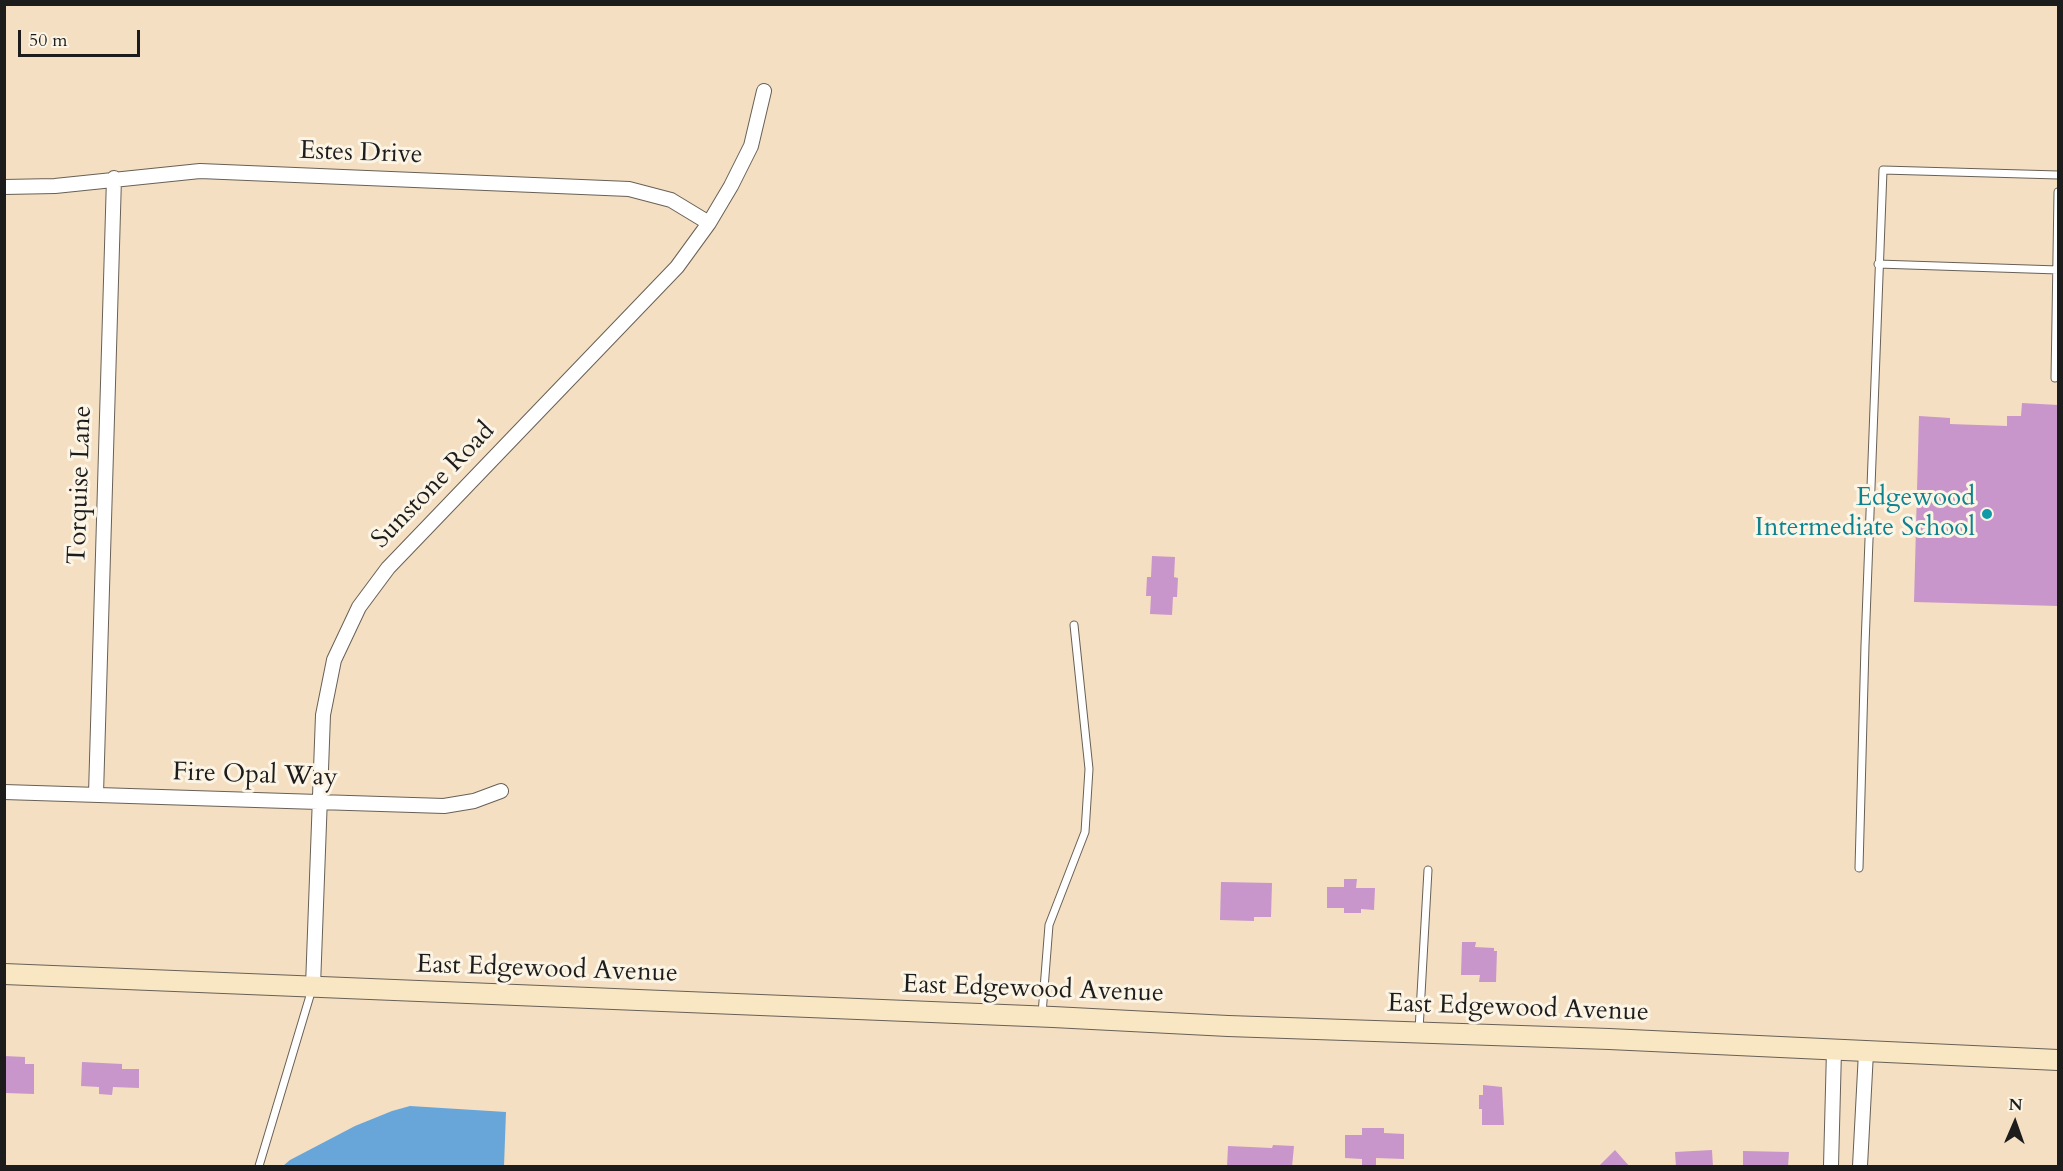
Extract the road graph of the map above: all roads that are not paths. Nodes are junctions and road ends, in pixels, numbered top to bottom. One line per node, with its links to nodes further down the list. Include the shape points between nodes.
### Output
1 (764, 91): 6 (street, Sunstone Road, via 751,146)
2 (2058, 175): 7 (lane, via 1883,170)
3 (114, 178): 4 (street, Estes Drive, via 55,186); 6 (street, Estes Drive, via 200,171 629,189 671,200); 14 (street, Torquise Lane)
4 (4, 187)
5 (2058, 192): 8 (lane)
6 (709, 223): 15 (street, Sunstone Road, via 677,267 388,568 360,607 334,660 323,715)
7 (1878, 264): 8 (lane); 16 (lane)
8 (2058, 270): 9 (lane)
9 (2057, 319): 10 (lane)
10 (2055, 378)
11 (1074, 625): 20 (lane, via 1089,769 1085,832 1049,925)
12 (501, 791): 15 (street, Fire Opal Way, via 444,806)
13 (4, 792): 14 (street, Fire Opal Way)
14 (96, 794): 15 (street, Fire Opal Way)
15 (320, 803): 19 (street, Sunstone Road)
16 (1859, 867)
17 (1428, 870): 21 (lane)
18 (4, 974): 19 (main road, East Edgewood Avenue)
19 (313, 986): 20 (main road, East Edgewood Avenue); 25 (lane)
20 (1042, 1016): 21 (main road, East Edgewood Avenue)
21 (1419, 1032): 22 (main road, East Edgewood Avenue)
22 (1834, 1050): 23 (main road, East Edgewood Avenue); 26 (street)
23 (1866, 1052): 24 (main road, East Edgewood Avenue); 27 (street)
24 (2058, 1060)
25 (259, 1167)
26 (1832, 1167)
27 (1860, 1167)

